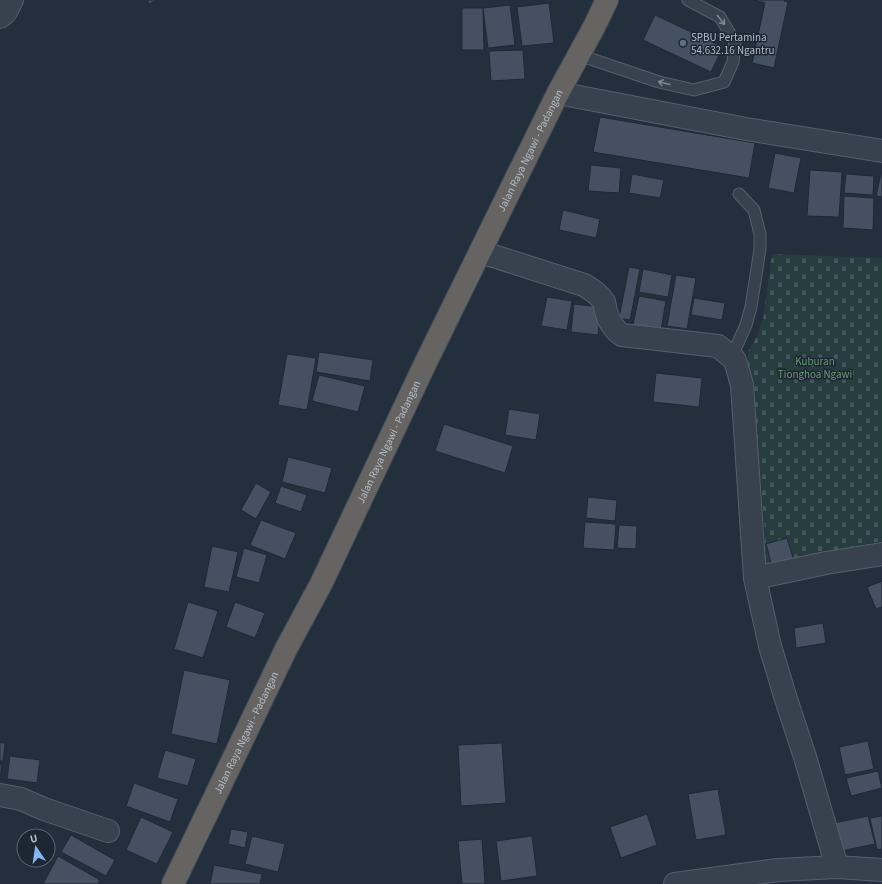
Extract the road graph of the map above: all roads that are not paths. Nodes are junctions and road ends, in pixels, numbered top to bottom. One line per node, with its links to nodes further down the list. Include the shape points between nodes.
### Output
1 (12, 0): 4 (street, via 6,12)
2 (607, 0): 5 (highway, Jalan Raya Ngawi - Padangan)
3 (688, 0): 5 (lane, one-way to 5, via 720,17 735,42 734,62 724,82 694,90 659,82)
4 (0, 17)
5 (579, 55): 6 (highway, Jalan Raya Ngawi - Padangan)
6 (558, 93): 7 (street, via 746,129); 9 (highway, Jalan Raya Ngawi - Padangan)
7 (882, 150)
8 (739, 194): 10 (lane, via 754,210 760,234 760,249 751,307)
9 (481, 252): 10 (street, via 584,285 598,294 605,304 610,322 622,335 718,346); 17 (highway, Jalan Raya Ngawi - Padangan)
10 (732, 356): 12 (street, via 742,385)
11 (882, 554): 12 (street)
12 (755, 578): 15 (street, via 784,696 806,757)
13 (0, 795): 14 (street, via 21,799)
14 (108, 831)
15 (837, 867): 16 (street); 18 (street, via 778,870)
16 (882, 870)
17 (173, 884)
18 (675, 884)

